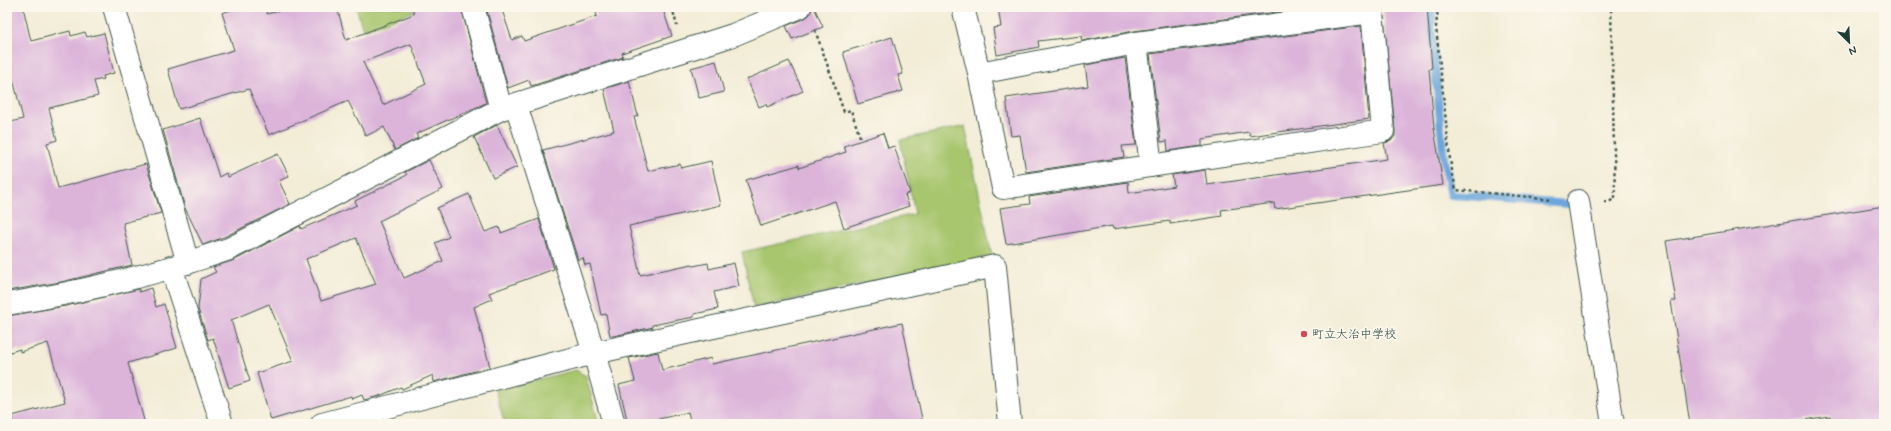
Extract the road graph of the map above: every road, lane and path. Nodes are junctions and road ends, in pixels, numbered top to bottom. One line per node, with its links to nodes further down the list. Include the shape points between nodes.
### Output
1 (114, 7): 14 (street)
2 (473, 7): 10 (street)
3 (800, 7): 10 (street, via 733,35)
4 (963, 7): 9 (street)
5 (1438, 7): 13 (path, via 1436,27 1450,160 1456,190)
6 (1611, 7): 13 (path, via 1615,198 1609,202)
7 (815, 30): 11 (path, via 844,112 851,110)
8 (1136, 43): 9 (street); 12 (street); 12 (street, via 1372,12 1383,131)
9 (979, 73): 12 (street, via 1003,188)
10 (509, 107): 14 (street, via 288,220 229,248); 16 (street)
11 (860, 137)
12 (1151, 166)
13 (1578, 201): 21 (street)
14 (180, 265): 15 (street, via 73,293); 17 (street)
15 (7, 304)
16 (594, 353): 18 (street); 19 (street); 20 (street, via 995,266)
17 (222, 424)
18 (322, 424)
19 (614, 424)
20 (1010, 424)
21 (1613, 424)

